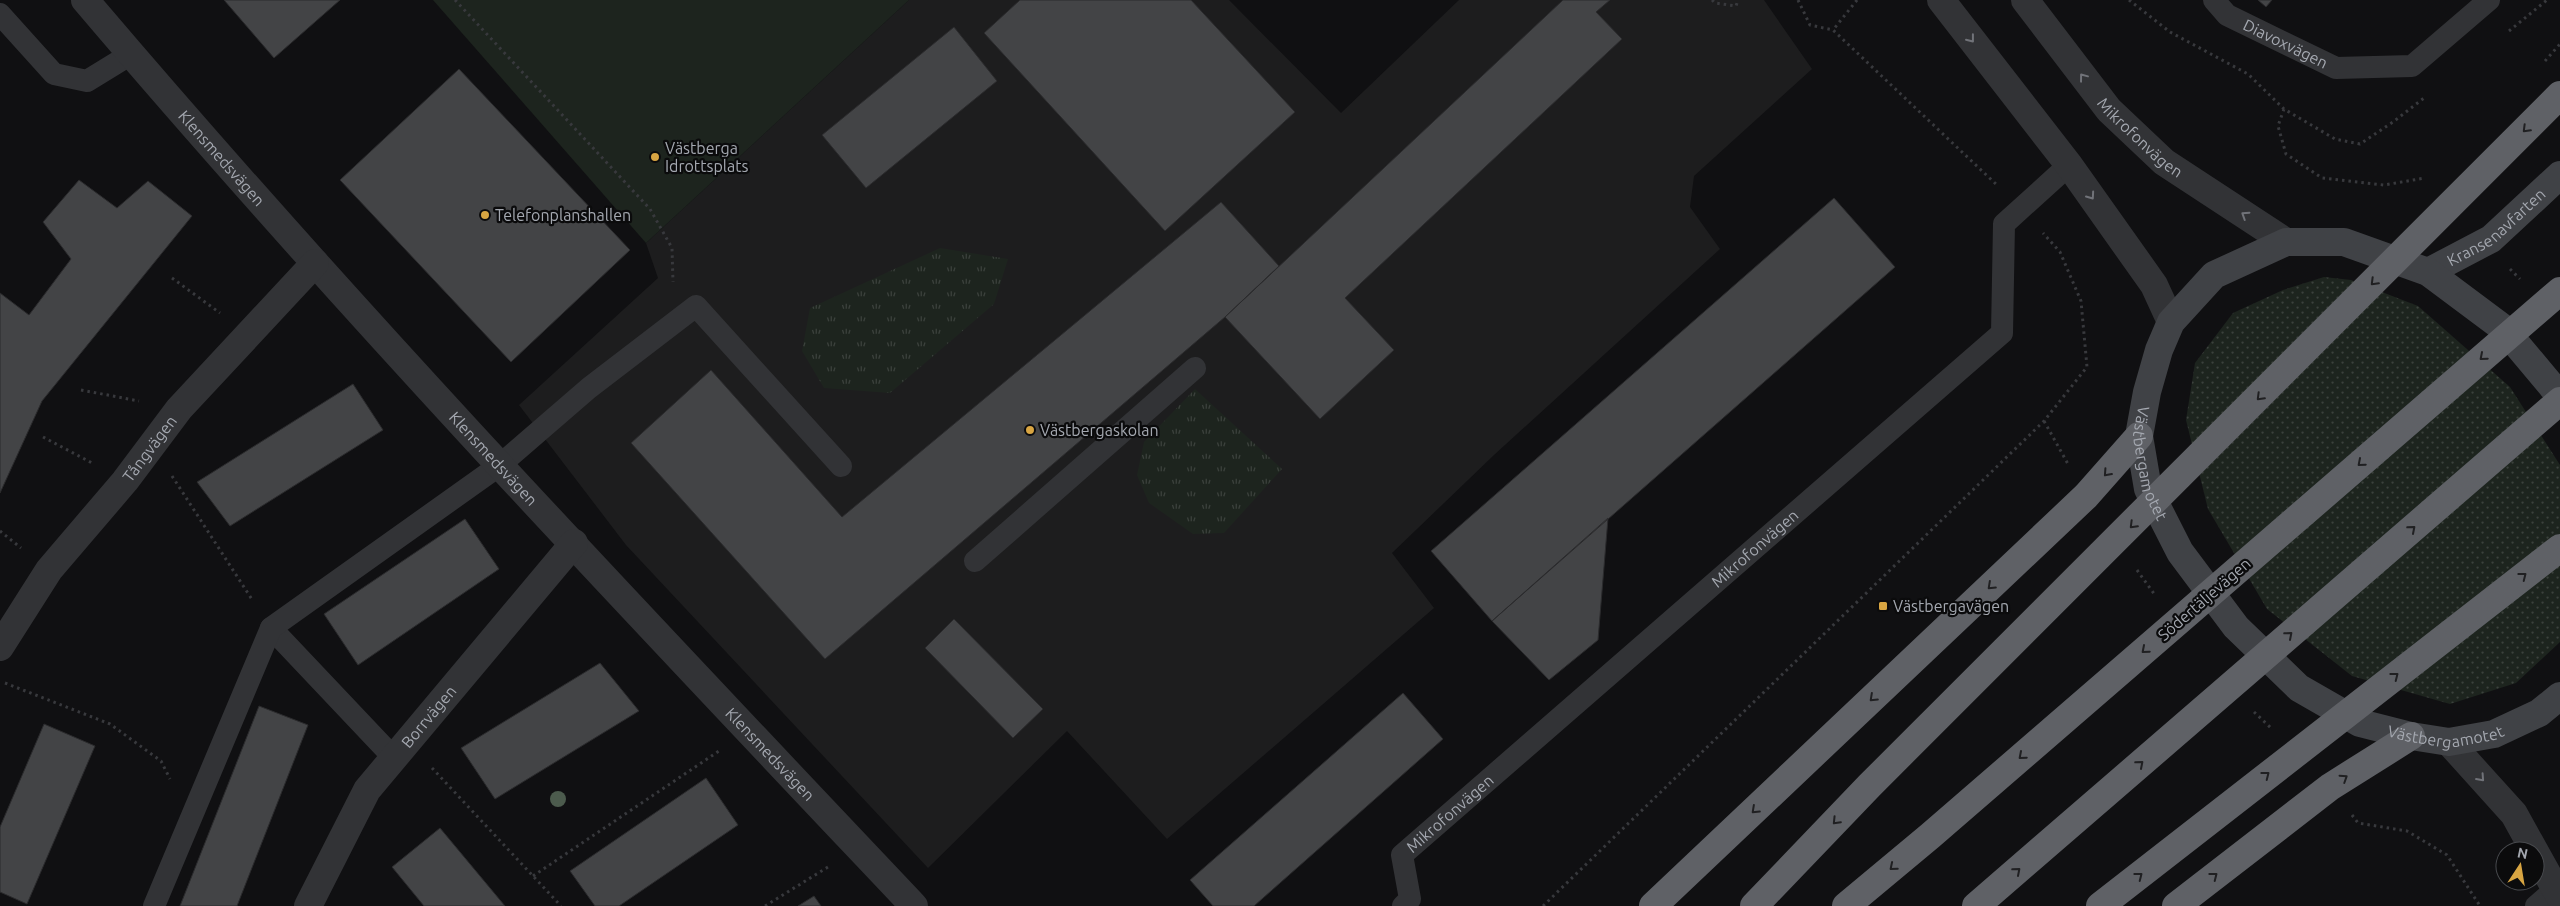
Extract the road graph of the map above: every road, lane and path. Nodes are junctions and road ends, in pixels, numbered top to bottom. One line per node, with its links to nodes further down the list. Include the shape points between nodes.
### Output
1 (85, 0): 12 (street, Klensmedsvägen)
2 (455, 0): 22 (path, via 650,209 672,248)
3 (1712, 0): 4 (path, via 1736,6)
4 (1738, 0)
5 (1798, 0): 11 (path, via 1810,25)
6 (1941, 0): 15 (street, one-way to 15)
7 (2025, 0): 18 (street, Mikrofonvägen, one-way to 7, via 2164,162 2109,110)
8 (2214, 0): 9 (lane, Diavoxvägen, via 2227,15 2336,68 2412,66)
9 (2489, 0)
10 (0, 14): 12 (lane, via 54,74 87,81)
11 (1833, 30)
12 (131, 54): 19 (street, Klensmedsvägen)
13 (2560, 95): 61 (highway, one-way to 61)
14 (2284, 109): 17 (path, via 2278,126 2286,154 2322,178 2384,185)
15 (2069, 165): 24 (street, one-way to 24, via 2154,285); 59 (lane, Mikrofonvägen, via 2004,224 2002,333 1402,855 1410,900)
16 (2560, 175): 20 (main road, Kransenavfarten, via 2491,239)
17 (2429, 177)
18 (2286, 242): 20 (main road, Västbergamotet, via 2344,242); 24 (main road, Västbergamotet, via 2214,275)
19 (315, 262): 25 (street, Tångvägen); 34 (street, Klensmedsvägen)
20 (2428, 272): 28 (main road, Västbergamotet, via 2503,328)
21 (172, 278): 25 (path)
22 (673, 286)
23 (2560, 291): 62 (highway, Södertäljevägen, one-way to 62)
24 (2172, 322): 31 (main road, Västbergamotet, via 2159,350 2147,392)
25 (249, 334): 30 (street, Tångvägen)
26 (1195, 368): 39 (lane)
27 (81, 390): 30 (path)
28 (2560, 396)
29 (2560, 401): 53 (highway, one-way to 29)
30 (179, 409): 33 (street, Tångvägen)
31 (2140, 436): 45 (main road, Västbergamotet, via 2148,489 2180,552 2236,627 2299,688 2360,723); 60 (highway, one-way to 60, via 2086,496)
32 (43, 437): 36 (path)
33 (153, 446): 36 (street, Tångvägen); 40 (path)
34 (500, 465): 35 (lane, via 589,388 696,306); 37 (street, Klensmedsvägen); 40 (lane)
35 (841, 466)
36 (125, 481): 41 (street, Tångvägen, via 49,570)
37 (574, 544): 44 (street, Klensmedsvägen); 47 (street, Borrvägen)
38 (2560, 548): 63 (highway, one-way to 38)
39 (974, 561)
40 (271, 628): 47 (lane); 48 (lane)
41 (0, 647)
42 (0, 681): 48 (path, via 110,724 161,761)
43 (2560, 696): 46 (main road, Västbergamotet, via 2539,713 2494,734)
44 (750, 731): 50 (street, Klensmedsvägen); 51 (path)
45 (2411, 736): 46 (main road, Västbergamotet); 64 (highway, one-way to 45, via 2330,787)
46 (2449, 742): 52 (street, one-way to 52, via 2514,814)
47 (401, 750): 51 (path); 55 (street, Borrvägen, via 367,790)
48 (191, 817): 54 (lane)
49 (2358, 823): 65 (path, via 2407,831 2447,855)
50 (860, 848): 57 (path); 58 (street, Klensmedsvägen)
51 (533, 876): 56 (path)
52 (2558, 893): 66 (lane)
53 (1978, 904)
54 (154, 906)
55 (308, 906)
56 (561, 906)
57 (764, 906)
58 (914, 906)
59 (1403, 906)
60 (1653, 906)
61 (1754, 906)
62 (1846, 906)
63 (2100, 906)
64 (2176, 906)
65 (2480, 906)
66 (2536, 906)

